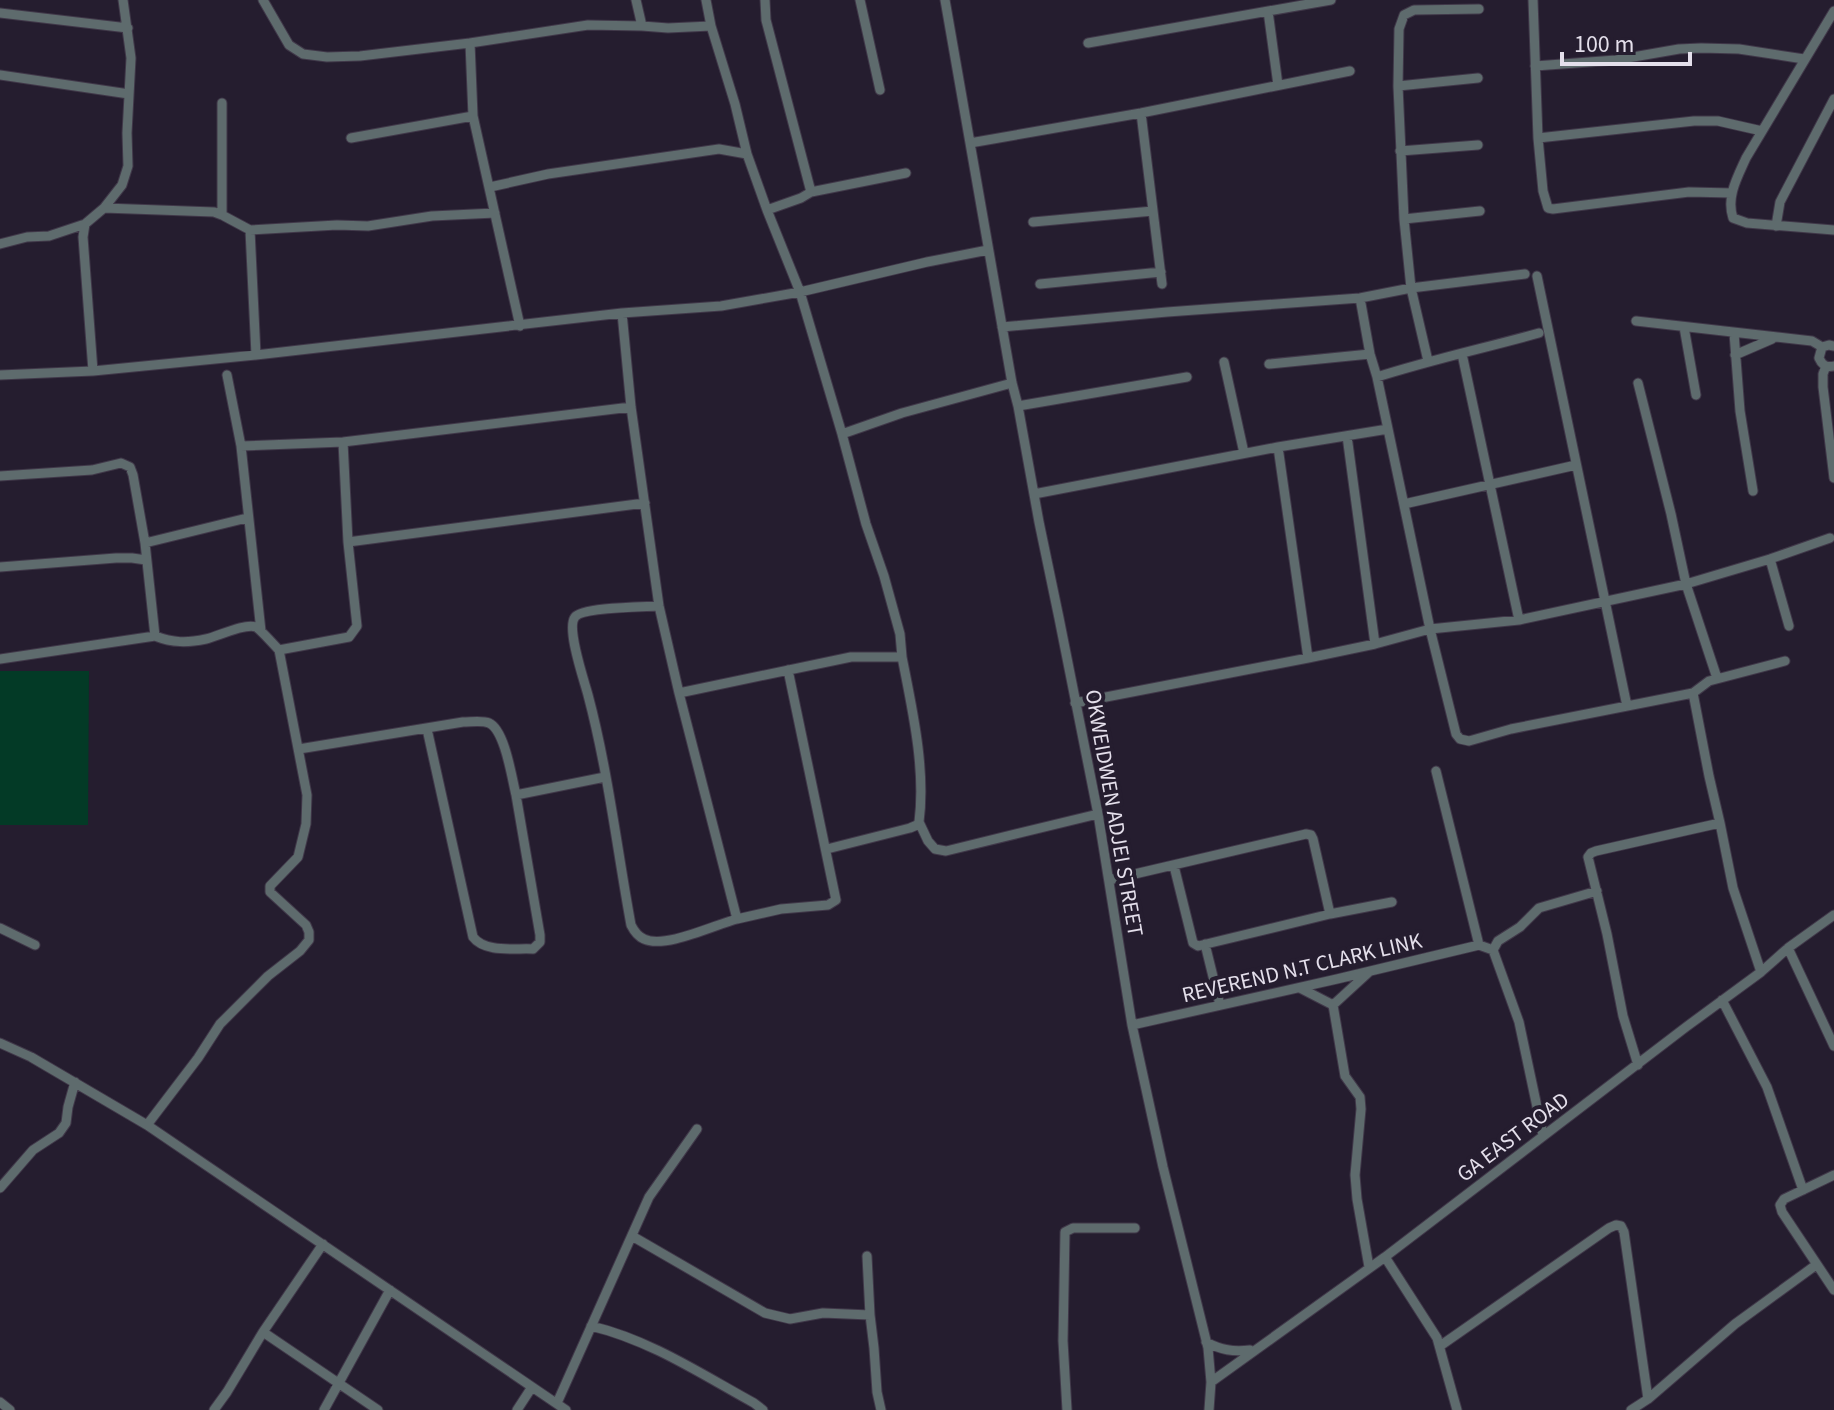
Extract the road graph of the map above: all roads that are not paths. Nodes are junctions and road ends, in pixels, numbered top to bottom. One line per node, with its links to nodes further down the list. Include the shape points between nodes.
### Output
1 (123, 0): 16 (street)
2 (263, 0): 17 (street, via 289,45 303,54 360,56)
3 (636, 0): 14 (street)
4 (706, 0): 15 (street)
5 (765, 0): 41 (street)
6 (860, 0): 26 (street)
7 (945, 0): 35 (street, OKWEIDWEN ADJEI STREET)
8 (1331, 0): 11 (street)
9 (1533, 0): 20 (street)
10 (1479, 9): 25 (street, via 1414,10 1404,15)
11 (1268, 11): 18 (street); 24 (street)
12 (1834, 11): 19 (street)
13 (0, 13): 16 (street)
14 (642, 26): 15 (street); 17 (street, via 588,25)
15 (711, 26): 38 (street)
16 (128, 28): 27 (street)
17 (470, 43): 31 (street)
18 (1088, 43)
19 (1804, 59): 20 (street, via 1701,48); 32 (street)
20 (1535, 66): 34 (street)
21 (1350, 71): 24 (street)
22 (0, 75): 27 (street)
23 (1478, 78): 25 (street)
24 (1278, 85): 30 (street)
25 (1398, 86): 37 (street)
26 (880, 90)
27 (129, 94): 43 (street, via 128,166 122,185)
28 (1834, 99): 52 (street, via 1780,202)
29 (222, 103): 48 (street)
30 (1141, 113): 35 (street); 45 (street)
31 (473, 116): 33 (street); 40 (street)
32 (1762, 131): 34 (street, via 1694,121); 42 (street)
33 (351, 138)
34 (1538, 138): 42 (street, via 1548,208 1689,192)
35 (970, 143): 56 (street, OKWEIDWEN ADJEI STREET)
36 (1478, 145): 37 (street)
37 (1400, 151): 49 (street)
38 (747, 154): 40 (street, via 719,149); 44 (street)
39 (906, 173): 41 (street)
40 (490, 187): 47 (street)
41 (811, 192): 44 (street)
42 (1732, 193): 52 (street, via 1733,218)
43 (104, 208): 48 (street); 51 (street)
44 (767, 210): 63 (street)
45 (1153, 211): 50 (street); 57 (street)
46 (1480, 211): 49 (street)
47 (495, 213): 53 (street, via 368,226); 67 (street)
48 (222, 215): 53 (street)
49 (1404, 219): 62 (street)
50 (1033, 222)
51 (85, 224): 55 (street); 83 (street)
52 (1776, 226): 54 (street)
53 (250, 230): 77 (street)
54 (1834, 230)
55 (0, 244)
56 (988, 250): 63 (street); 68 (street, OKWEIDWEN ADJEI STREET)
57 (1161, 272): 60 (street); 61 (street)
58 (1525, 274): 62 (street)
59 (1537, 276): 100 (street)
60 (1040, 284)
61 (1162, 284)
62 (1411, 288): 64 (street); 79 (street)
63 (800, 292): 65 (street, via 721,306); 94 (street)
64 (1360, 298): 68 (street); 75 (street)
65 (622, 313): 67 (street); 92 (street)
66 (1636, 321): 69 (street)
67 (520, 326): 77 (street)
68 (1002, 327): 88 (street, OKWEIDWEN ADJEI STREET)
69 (1684, 327): 71 (street); 90 (street)
70 (1539, 333): 76 (street)
71 (1734, 333): 72 (street); 78 (street)
72 (1775, 337): 74 (street); 78 (street)
73 (1834, 346): 74 (street)
74 (1822, 347): 82 (street, via 1821,363)
75 (1370, 354): 81 (street); 87 (street)
76 (1462, 354): 79 (street); 103 (street)
77 (256, 355): 83 (street)
78 (1735, 355): 104 (street)
79 (1428, 361): 87 (street)
80 (1224, 362): 99 (street)
81 (1269, 364)
82 (1830, 366): 102 (street, via 1823,374 1823,387)
83 (93, 371): 84 (street)
84 (0, 375)
85 (227, 375): 97 (street)
86 (1187, 377): 91 (street)
87 (1377, 377): 93 (street)
88 (1012, 383): 91 (street, OKWEIDWEN ADJEI STREET); 94 (street)
89 (1638, 383): 115 (street)
90 (1696, 395)
91 (1018, 406): 105 (street, OKWEIDWEN ADJEI STREET)
92 (631, 407): 96 (street); 106 (street)
93 (1388, 429): 95 (street); 107 (street)
94 (842, 434): 125 (street, via 900,634)
95 (1347, 436): 98 (street); 123 (street)
96 (343, 442): 97 (street); 110 (street)
97 (241, 446): 108 (street)
98 (1278, 447): 99 (street); 126 (street)
99 (1244, 453): 105 (street)
100 (1576, 465): 103 (street); 116 (street)
101 (0, 476): 111 (street, via 126,464 133,475)
102 (1834, 478)
103 (1490, 485): 107 (street); 118 (street)
104 (1753, 491)
105 (1034, 494): 133 (street, OKWEIDWEN ADJEI STREET)
106 (645, 503): 110 (street); 117 (street)
107 (1404, 504): 120 (street)
108 (247, 518): 111 (street); 121 (street)
109 (1830, 538): 112 (street)
110 (348, 542): 124 (street, via 357,626 349,637)
111 (145, 543): 113 (street)
112 (1770, 559): 115 (street); 119 (street)
113 (146, 560): 114 (street); 122 (street)
114 (0, 567)
115 (1686, 584): 116 (street); 130 (street)
116 (1604, 602): 118 (street); 134 (street)
117 (659, 606): 131 (street); 138 (street, via 602,609 573,619)
118 (1519, 620): 120 (street)
119 (1789, 626)
120 (1430, 629): 123 (street); 134 (street, via 1462,741)
121 (261, 631): 122 (street, via 251,627 176,643); 124 (street)
122 (155, 636): 127 (street)
123 (1375, 644): 126 (street)
124 (279, 650): 136 (street)
125 (902, 657): 129 (street, via 851,657); 141 (street, via 916,723)
126 (1308, 658): 133 (street)
127 (0, 659)
128 (1785, 661): 130 (street)
129 (788, 670): 131 (street); 143 (street)
130 (1717, 678): 132 (street)
131 (679, 693): 150 (street)
132 (1693, 693): 134 (street); 142 (street)
133 (1075, 703): 140 (street, OKWEIDWEN ADJEI STREET)
134 (1627, 706)
135 (427, 729): 136 (street); 139 (street, via 490,723 502,739); 139 (street, via 473,937 489,947 533,949 540,935)
136 (299, 749): 168 (street, via 307,795 301,849 270,892 306,925 309,940 220,1024)
137 (1436, 771): 154 (street)
138 (605, 777): 139 (street); 150 (street, via 631,925 638,935 656,942 684,938)
139 (516, 795)
140 (1098, 814): 141 (street, via 946,851 935,849); 145 (street, OKWEIDWEN ADJEI STREET)
141 (919, 822): 143 (street)
142 (1720, 823): 146 (street, via 1591,853); 158 (street, via 1733,888)
143 (827, 849): 150 (street, via 834,902)
144 (1174, 866): 145 (street); 148 (street, via 1311,835); 152 (street, via 1193,943)
145 (1109, 880): 163 (street, OKWEIDWEN ADJEI STREET)
146 (1597, 891): 156 (street, via 1539,908); 166 (street)
147 (1392, 902): 148 (street)
148 (1330, 914): 152 (street)
149 (1834, 915): 155 (street, GA EAST ROAD)
150 (737, 919)
151 (0, 928): 153 (street)
152 (1205, 944): 161 (street)
153 (35, 945)
154 (1479, 945): 156 (street); 157 (street, REVEREND N.T CLARK LINK)
155 (1788, 948): 158 (street, GA EAST ROAD); 165 (street)
156 (1493, 950): 170 (street, via 1519,1022)
157 (1371, 970): 159 (street, REVEREND N.T CLARK LINK); 162 (street)
158 (1761, 972): 160 (street, GA EAST ROAD)
159 (1300, 988): 161 (street, REVEREND N.T CLARK LINK); 162 (street)
160 (1722, 1000): 166 (street, GA EAST ROAD); 173 (street, via 1767,1087)
161 (1220, 1005): 163 (street, REVEREND N.T CLARK LINK)
162 (1333, 1005): 180 (street, via 1345,1076 1360,1097 1355,1175)
163 (1132, 1025): 186 (street, OKWEIDWEN ADJEI STREET)
164 (0, 1043): 167 (street)
165 (1834, 1046)
166 (1638, 1065): 170 (street, GA EAST ROAD)
167 (75, 1082): 168 (street); 172 (street, via 59,1133 33,1150)
168 (147, 1125): 176 (street)
169 (697, 1129): 175 (street, via 649,1197)
170 (1543, 1135): 178 (street, GA EAST ROAD)
171 (1834, 1175): 173 (street)
172 (0, 1188)
173 (1803, 1190): 179 (street, via 1780,1205)
174 (1135, 1228): 203 (street, via 1065,1232)
175 (632, 1236): 183 (street, via 765,1313 790,1319 823,1313); 184 (street)
176 (323, 1244): 181 (street); 185 (street)
177 (867, 1256): 183 (street)
178 (1385, 1257): 180 (street, GA EAST ROAD); 187 (street)
179 (1816, 1265): 182 (street); 192 (street, via 1735,1324)
180 (1369, 1267): 188 (street, GA EAST ROAD)
181 (390, 1290): 189 (street); 191 (street)
182 (1834, 1290)
183 (870, 1315): 202 (street)
184 (591, 1326): 194 (street); 201 (street, via 676,1359)
185 (263, 1332): 189 (street); 196 (street)
186 (1206, 1342): 188 (street, via 1231,1351); 190 (street, OKWEIDWEN ADJEI STREET)
187 (1440, 1346): 192 (street, via 1609,1228 1621,1226); 205 (street)
188 (1254, 1350): 190 (street, GA EAST ROAD)
189 (337, 1383): 197 (street); 198 (street)
190 (1211, 1383): 204 (street, OKWEIDWEN ADJEI STREET)
191 (532, 1387): 194 (street); 199 (street)
192 (1648, 1399): 206 (street)
193 (0, 1402): 195 (street)
194 (557, 1403): 200 (street)
195 (10, 1410)
196 (214, 1410)
197 (324, 1410)
198 (378, 1410)
199 (517, 1410)
200 (566, 1410)
201 (763, 1410)
202 (881, 1410)
203 (1067, 1410)
204 (1209, 1410)
205 (1457, 1410)
206 (1631, 1410)

